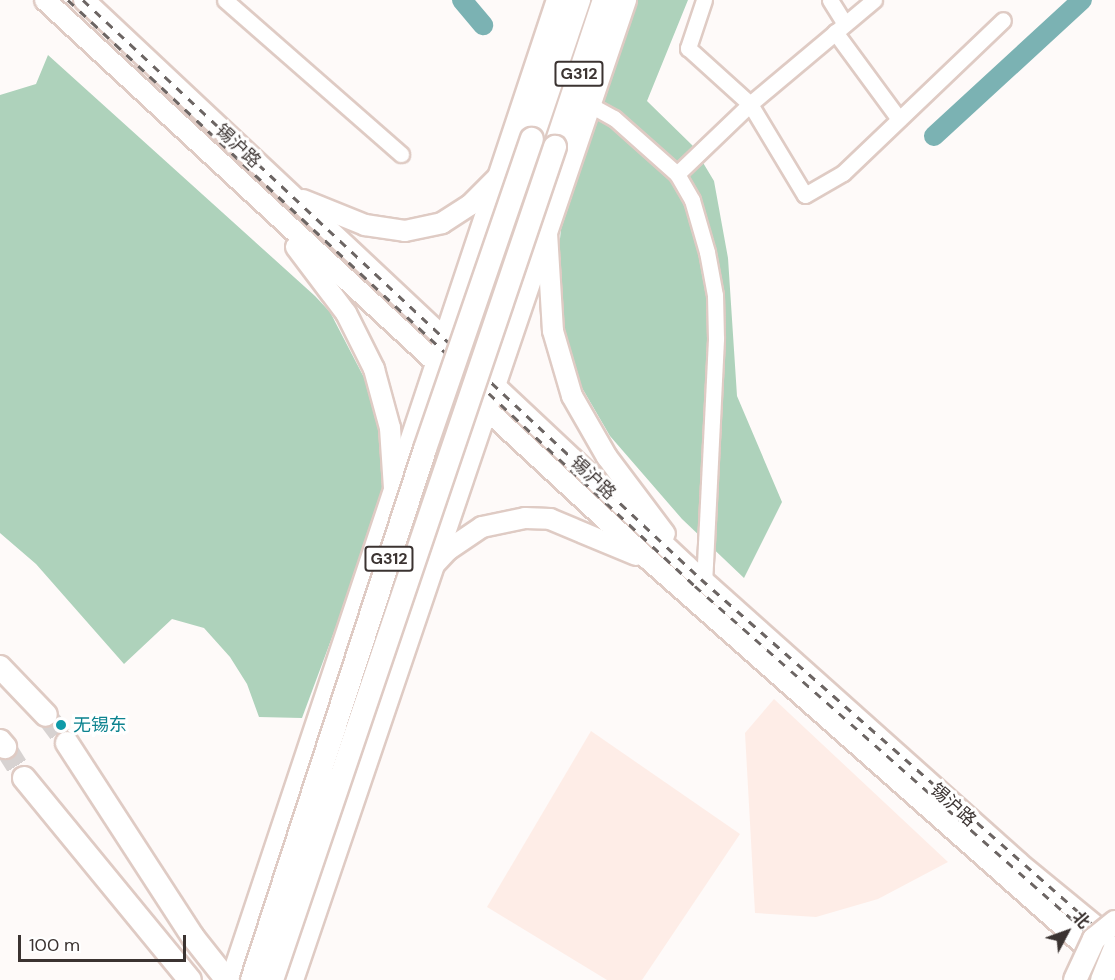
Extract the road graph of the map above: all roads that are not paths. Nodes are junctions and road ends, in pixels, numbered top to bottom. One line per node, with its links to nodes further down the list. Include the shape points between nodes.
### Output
1 (45, 0): 20 (main road)
2 (84, 0): 19 (main road, 锡沪路)
3 (225, 0): 16 (street)
4 (558, 0): 17 (highway)
5 (579, 0): 42 (highway, G312, bridge, via 425,449)
6 (604, 0): 43 (highway, G312, bridge)
7 (625, 0): 14 (highway)
8 (704, 0): 13 (street, via 688,48)
9 (830, 0): 12 (street)
10 (874, 0): 12 (street)
11 (1003, 20): 15 (street)
12 (840, 28): 13 (street); 15 (street)
13 (750, 104): 15 (street, via 805,195 843,172); 18 (street)
14 (592, 106): 18 (street, via 614,118); 21 (highway)
15 (899, 119)
16 (401, 154)
17 (502, 172): 19 (main road, via 470,206 442,223 405,231 365,225); 22 (highway)
18 (677, 174): 30 (street, via 692,200 715,295)
19 (291, 195): 22 (main road, 锡沪路)
20 (270, 210): 23 (main road, 锡沪路); 26 (main road, via 346,313 365,347 390,428)
21 (547, 228): 24 (highway); 29 (main road, via 553,331 572,396 608,457)
22 (445, 340): 23 (highway); 24 (main road, 锡沪路)
23 (438, 367): 25 (main road, 锡沪路); 26 (highway)
24 (495, 385): 25 (highway); 29 (main road, 锡沪路)
25 (486, 410): 27 (main road, 锡沪路); 28 (highway)
26 (395, 493): 41 (highway)
27 (648, 559): 28 (main road, via 560,523 525,518 482,527 448,550); 38 (main road, 锡沪路)
28 (433, 566): 44 (highway)
29 (687, 566): 30 (main road, 锡沪路)
30 (704, 581): 36 (main road, 锡沪路, via 1019,863)
31 (0, 667): 32 (highway)
32 (46, 715)
33 (67, 743): 40 (highway, via 193,937)
34 (24, 778): 39 (highway)
35 (1115, 922): 45 (highway, bridge, via 1095,939)
36 (1115, 942)
37 (1115, 947): 46 (highway, bridge)
38 (1115, 973)
39 (190, 980)
40 (227, 980)
41 (231, 980)
42 (252, 980)
43 (272, 980)
44 (292, 980)
45 (1075, 980)
46 (1102, 980)

